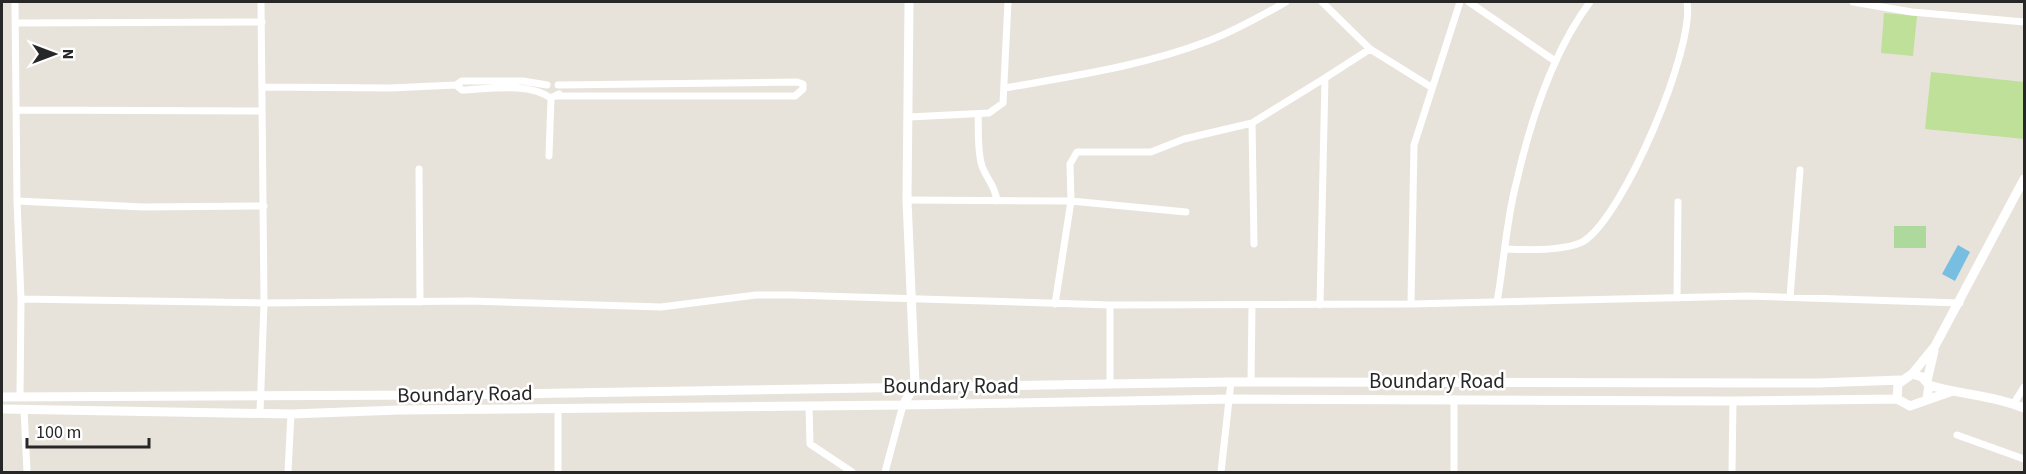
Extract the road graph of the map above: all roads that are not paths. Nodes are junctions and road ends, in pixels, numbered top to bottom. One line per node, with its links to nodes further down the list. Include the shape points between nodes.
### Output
1 (15, 2): 12 (street)
2 (261, 2): 13 (street)
3 (909, 2): 26 (main road)
4 (1008, 2): 21 (street)
5 (1286, 2): 21 (street, via 1244,25 1176,53)
6 (1322, 2): 15 (street)
7 (1460, 2): 20 (street)
8 (1468, 2): 16 (street)
9 (1590, 2): 16 (street)
10 (1687, 2): 41 (street, via 1688,25 1677,64 1635,173 1604,223 1578,244)
11 (1853, 2): 14 (street, via 1923,14)
12 (16, 22): 13 (street); 23 (street)
13 (262, 22): 19 (street)
14 (2025, 22)
15 (1370, 49): 17 (street); 20 (street)
16 (1556, 61): 41 (street, via 1515,185)
17 (1325, 78): 27 (street); 54 (street)
18 (558, 85): 22 (street); 22 (street, via 560,92); 22 (street, via 796,82 803,84 803,89 795,96)
19 (262, 87): 22 (street, via 456,86 462,90 520,88); 24 (street)
20 (1431, 87): 51 (street, via 1414,145)
21 (1005, 88): 25 (street, via 1004,103 998,109)
22 (550, 93): 28 (street)
23 (17, 110): 24 (street); 34 (street)
24 (262, 111): 38 (street)
25 (978, 114): 26 (street); 35 (street, via 980,158 995,187)
26 (909, 117): 33 (main road)
27 (1252, 123): 36 (street, via 1184,139 1151,152 1077,152 1070,164); 40 (street)
28 (549, 156)
29 (419, 169): 46 (street)
30 (1800, 171): 42 (street)
31 (2025, 179): 32 (main road)
32 (2022, 191): 49 (main road)
33 (908, 200): 35 (street); 43 (main road)
34 (17, 201): 38 (street, via 143,207); 45 (street)
35 (997, 201): 36 (street)
36 (1071, 201): 39 (street); 50 (street)
37 (1678, 202): 44 (street)
38 (264, 206): 48 (street)
39 (1186, 212)
40 (1254, 244)
41 (1506, 249): 47 (street)
42 (1790, 297): 44 (street); 49 (street)
43 (913, 298): 46 (street, via 756,295 661,307); 50 (street); 61 (main road)
44 (1677, 298): 47 (street)
45 (21, 299): 48 (street); 67 (street)
46 (420, 302): 48 (street)
47 (1497, 302): 51 (street)
48 (264, 303): 65 (street)
49 (1960, 303): 55 (main road)
50 (1055, 304): 52 (street)
51 (1411, 304): 54 (street)
52 (1110, 305): 53 (street); 62 (street)
53 (1252, 305): 54 (street); 59 (street)
54 (1320, 305)
55 (1935, 346): 56 (main road); 60 (main road)
56 (1912, 374): 57 (main road); 60 (main road)
57 (1901, 380): 59 (main road, Boundary Road); 70 (main road)
58 (1231, 382): 59 (main road, Boundary Road); 62 (main road, Boundary Road); 68 (street)
59 (1251, 382)
60 (1928, 383): 64 (main road); 71 (main road)
61 (915, 385): 62 (main road, Boundary Road); 65 (main road, Boundary Road); 74 (main road)
62 (1110, 385)
63 (2025, 387): 73 (street)
64 (1950, 392): 71 (main road); 73 (main road, via 1993,396)
65 (263, 396): 67 (main road, Boundary Road); 80 (street)
66 (2, 397): 67 (main road, Boundary Road)
67 (20, 397)
68 (1229, 399): 69 (main road, Boundary Road); 74 (main road, Boundary Road); 89 (street)
69 (1454, 399): 72 (main road, Boundary Road); 90 (street)
70 (1897, 399): 71 (main road, via 1910,406); 72 (main road, Boundary Road)
71 (1927, 399)
72 (1733, 401): 91 (street)
73 (2014, 404): 76 (main road)
74 (903, 405): 75 (main road, Boundary Road); 88 (street)
75 (808, 406): 79 (main road, Boundary Road); 87 (street, via 810,444)
76 (2025, 408)
77 (2, 409): 78 (main road, Boundary Road)
78 (24, 409): 80 (main road, Boundary Road); 84 (street)
79 (558, 409): 81 (main road, Boundary Road); 86 (street)
80 (260, 413): 81 (main road, Boundary Road)
81 (291, 414): 85 (street)
82 (1957, 435): 83 (street)
83 (2025, 459)
84 (27, 472)
85 (288, 472)
86 (558, 472)
87 (852, 472)
88 (885, 472)
89 (1221, 472)
90 (1454, 472)
91 (1732, 472)

